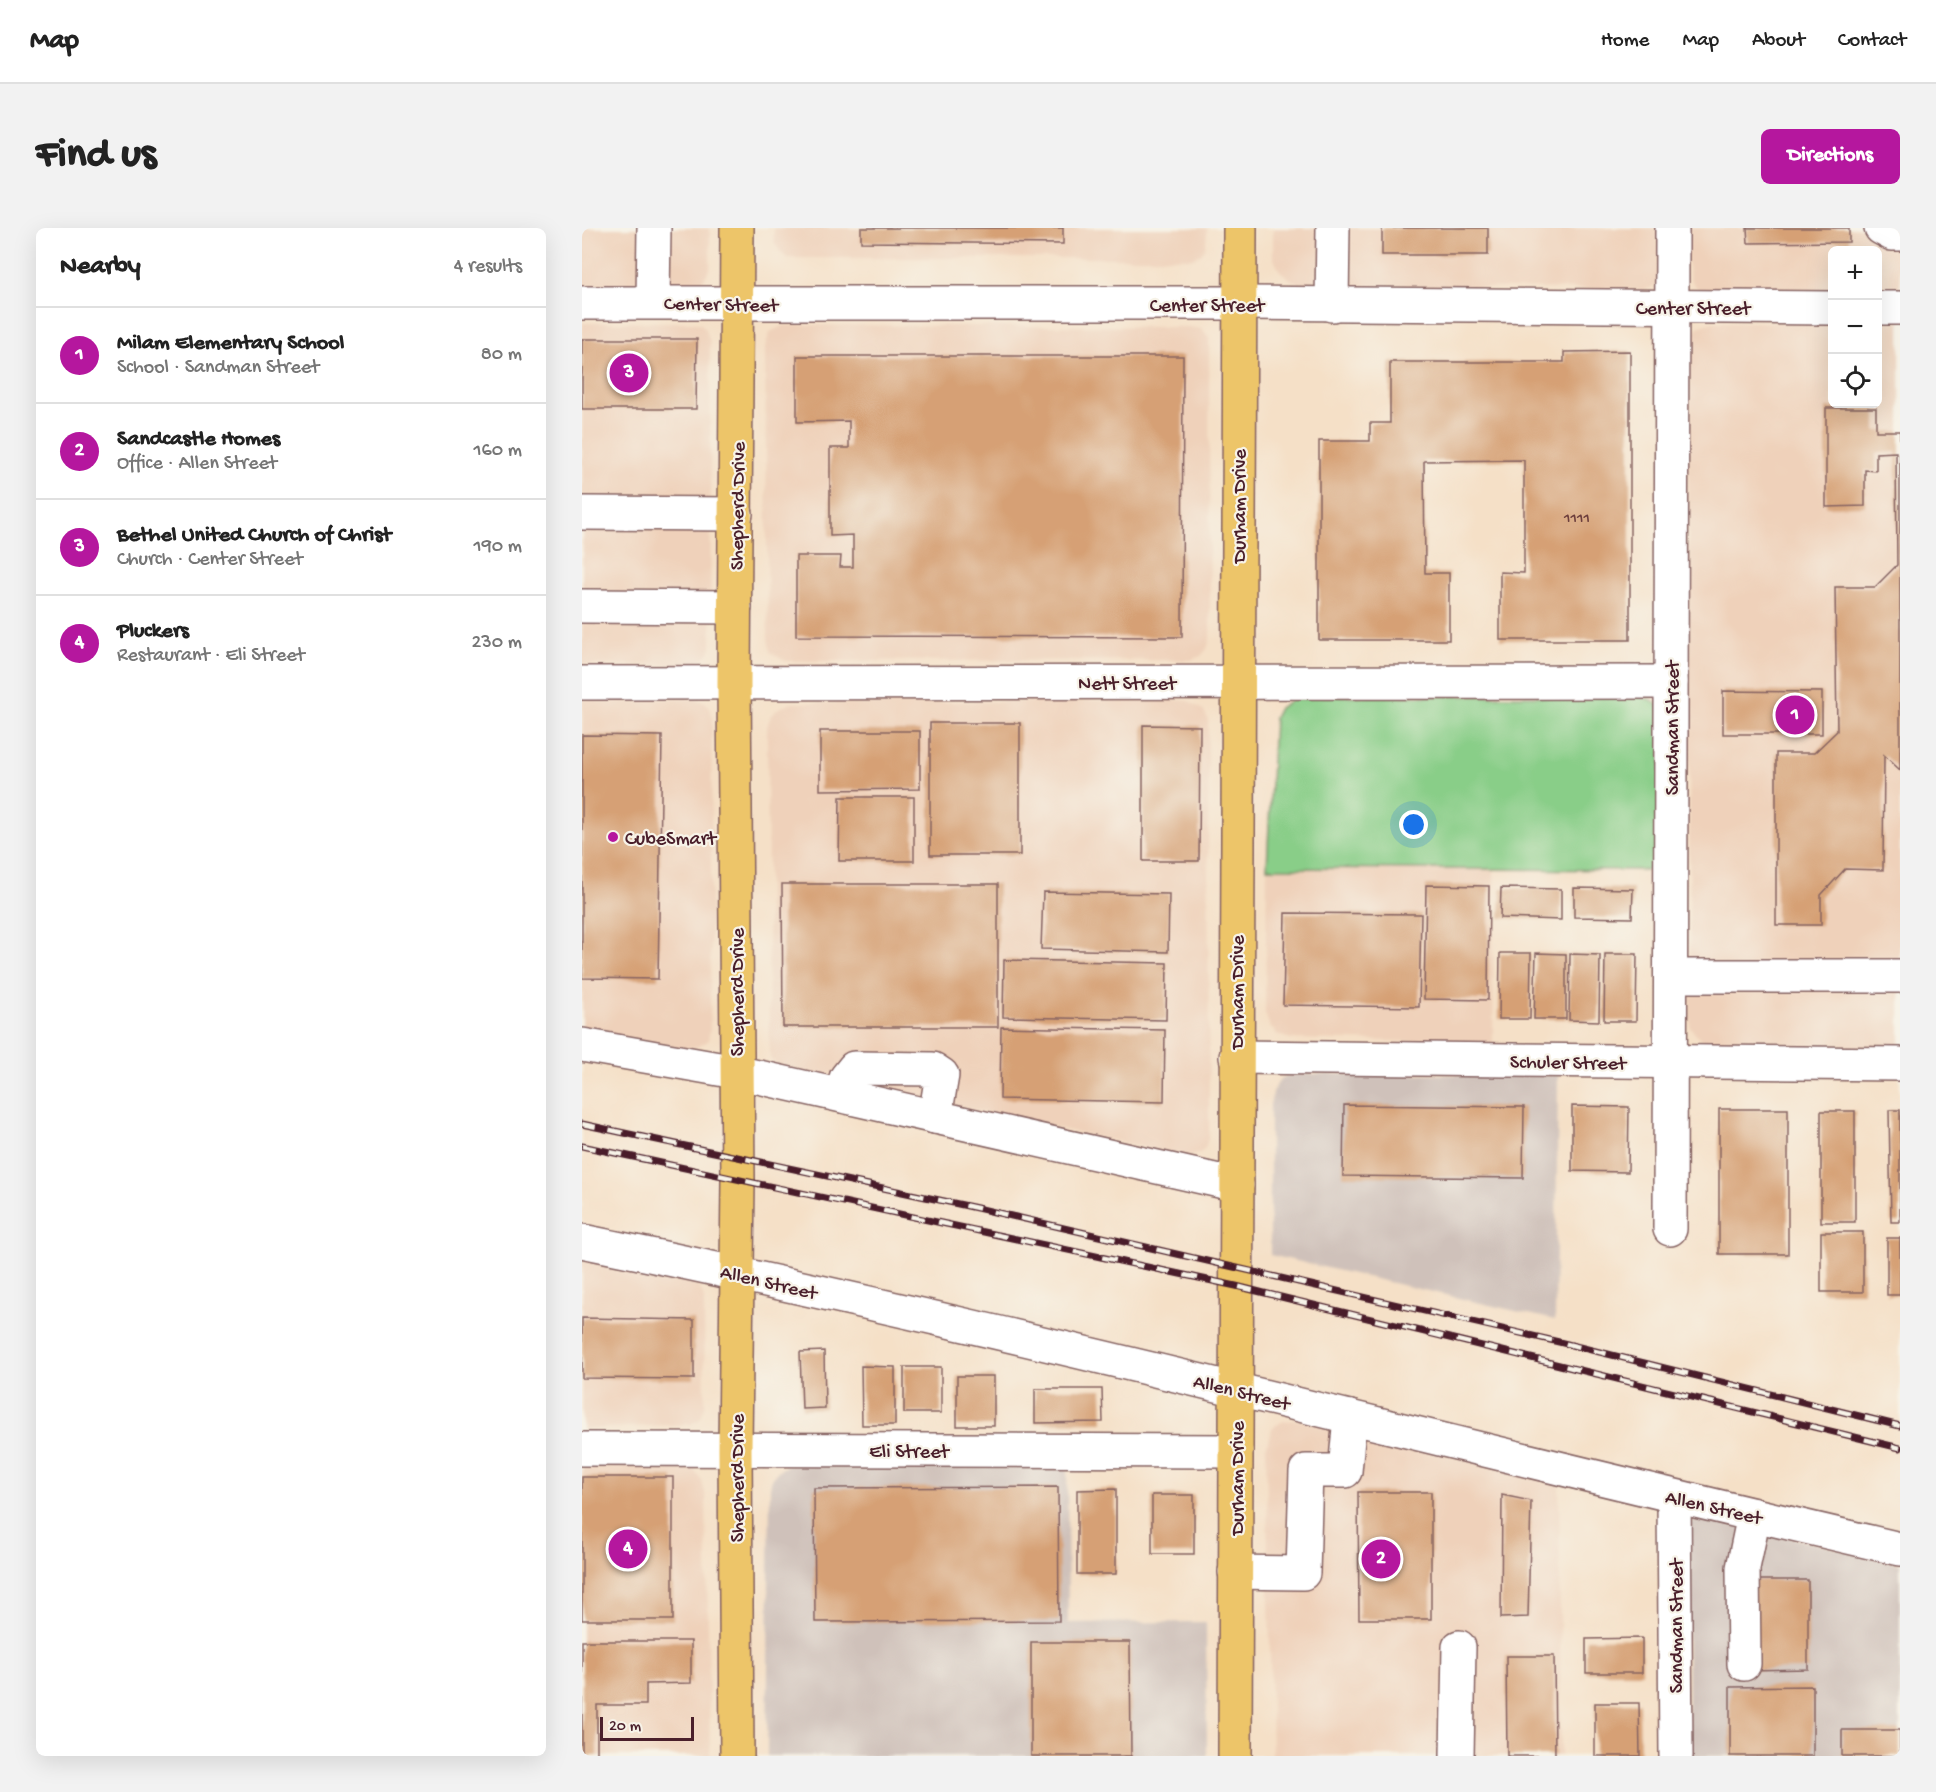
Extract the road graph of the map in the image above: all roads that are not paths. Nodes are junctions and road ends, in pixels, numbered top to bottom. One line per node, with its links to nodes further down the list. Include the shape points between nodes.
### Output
1 (654, 228): 8 (street)
2 (737, 228): 10 (main road, Shepherd Drive)
3 (1240, 228): 11 (main road, Durham Drive)
4 (1333, 228): 12 (street)
5 (1672, 228): 13 (street, Sandman Street)
6 (1881, 228): 7 (street)
7 (1900, 234)
8 (653, 302): 9 (street, Center Street); 10 (street, Center Street)
9 (582, 303)
10 (737, 303): 11 (street, Center Street); 18 (main road, Shepherd Drive)
11 (1239, 303): 12 (street, Center Street); 21 (main road, Durham Drive)
12 (1332, 304): 13 (street, Center Street)
13 (1672, 307): 14 (street, Center Street); 22 (street, Sandman Street)
14 (1828, 308)
15 (1882, 308): 16 (street)
16 (1900, 308)
17 (582, 513): 18 (street)
18 (736, 514): 20 (main road, Shepherd Drive)
19 (582, 606): 20 (street)
20 (735, 607): 24 (main road, Shepherd Drive)
21 (1238, 681): 22 (street, Nett Street); 24 (street, Nett Street); 28 (main road, Durham Drive)
22 (1671, 682): 25 (street, Sandman Street)
23 (582, 683): 24 (street, Nett Street)
24 (734, 683): 31 (main road, Shepherd Drive)
25 (1671, 976): 26 (street); 29 (street, Sandman Street)
26 (1900, 976)
27 (582, 1045): 31 (street)
28 (1236, 1057): 29 (street, Schuler Street); 34 (main road, Durham Drive)
29 (1671, 1062): 30 (street, Schuler Street); 35 (street, Sandman Street)
30 (1900, 1064)
31 (736, 1072): 32 (street); 37 (main road, Shepherd Drive)
32 (843, 1096): 33 (street); 33 (street, via 846,1078 854,1068 933,1069 942,1075)
33 (935, 1117): 34 (street)
34 (1237, 1185): 38 (main road, Durham Drive)
35 (1670, 1229)
36 (582, 1241): 37 (street, Allen Street)
37 (738, 1273): 38 (street, Allen Street); 41 (main road, Shepherd Drive)
38 (1237, 1389): 39 (street, Allen Street); 42 (main road, Durham Drive)
39 (1350, 1417): 43 (street, Allen Street); 46 (street, via 1346,1471 1306,1471 1303,1573)
40 (582, 1449): 41 (street, Eli Street)
41 (735, 1449): 42 (street, Eli Street); 49 (main road, Shepherd Drive)
42 (1236, 1450): 46 (main road, Durham Drive)
43 (1674, 1497): 44 (street, Allen Street); 52 (street, Sandman Street)
44 (1754, 1515): 45 (street, Allen Street); 48 (street, via 1743,1568)
45 (1900, 1549)
46 (1235, 1572): 50 (main road, Durham Drive)
47 (1459, 1647): 51 (street)
48 (1744, 1664)
49 (737, 1756)
50 (1235, 1756)
51 (1457, 1756)
52 (1676, 1756)

